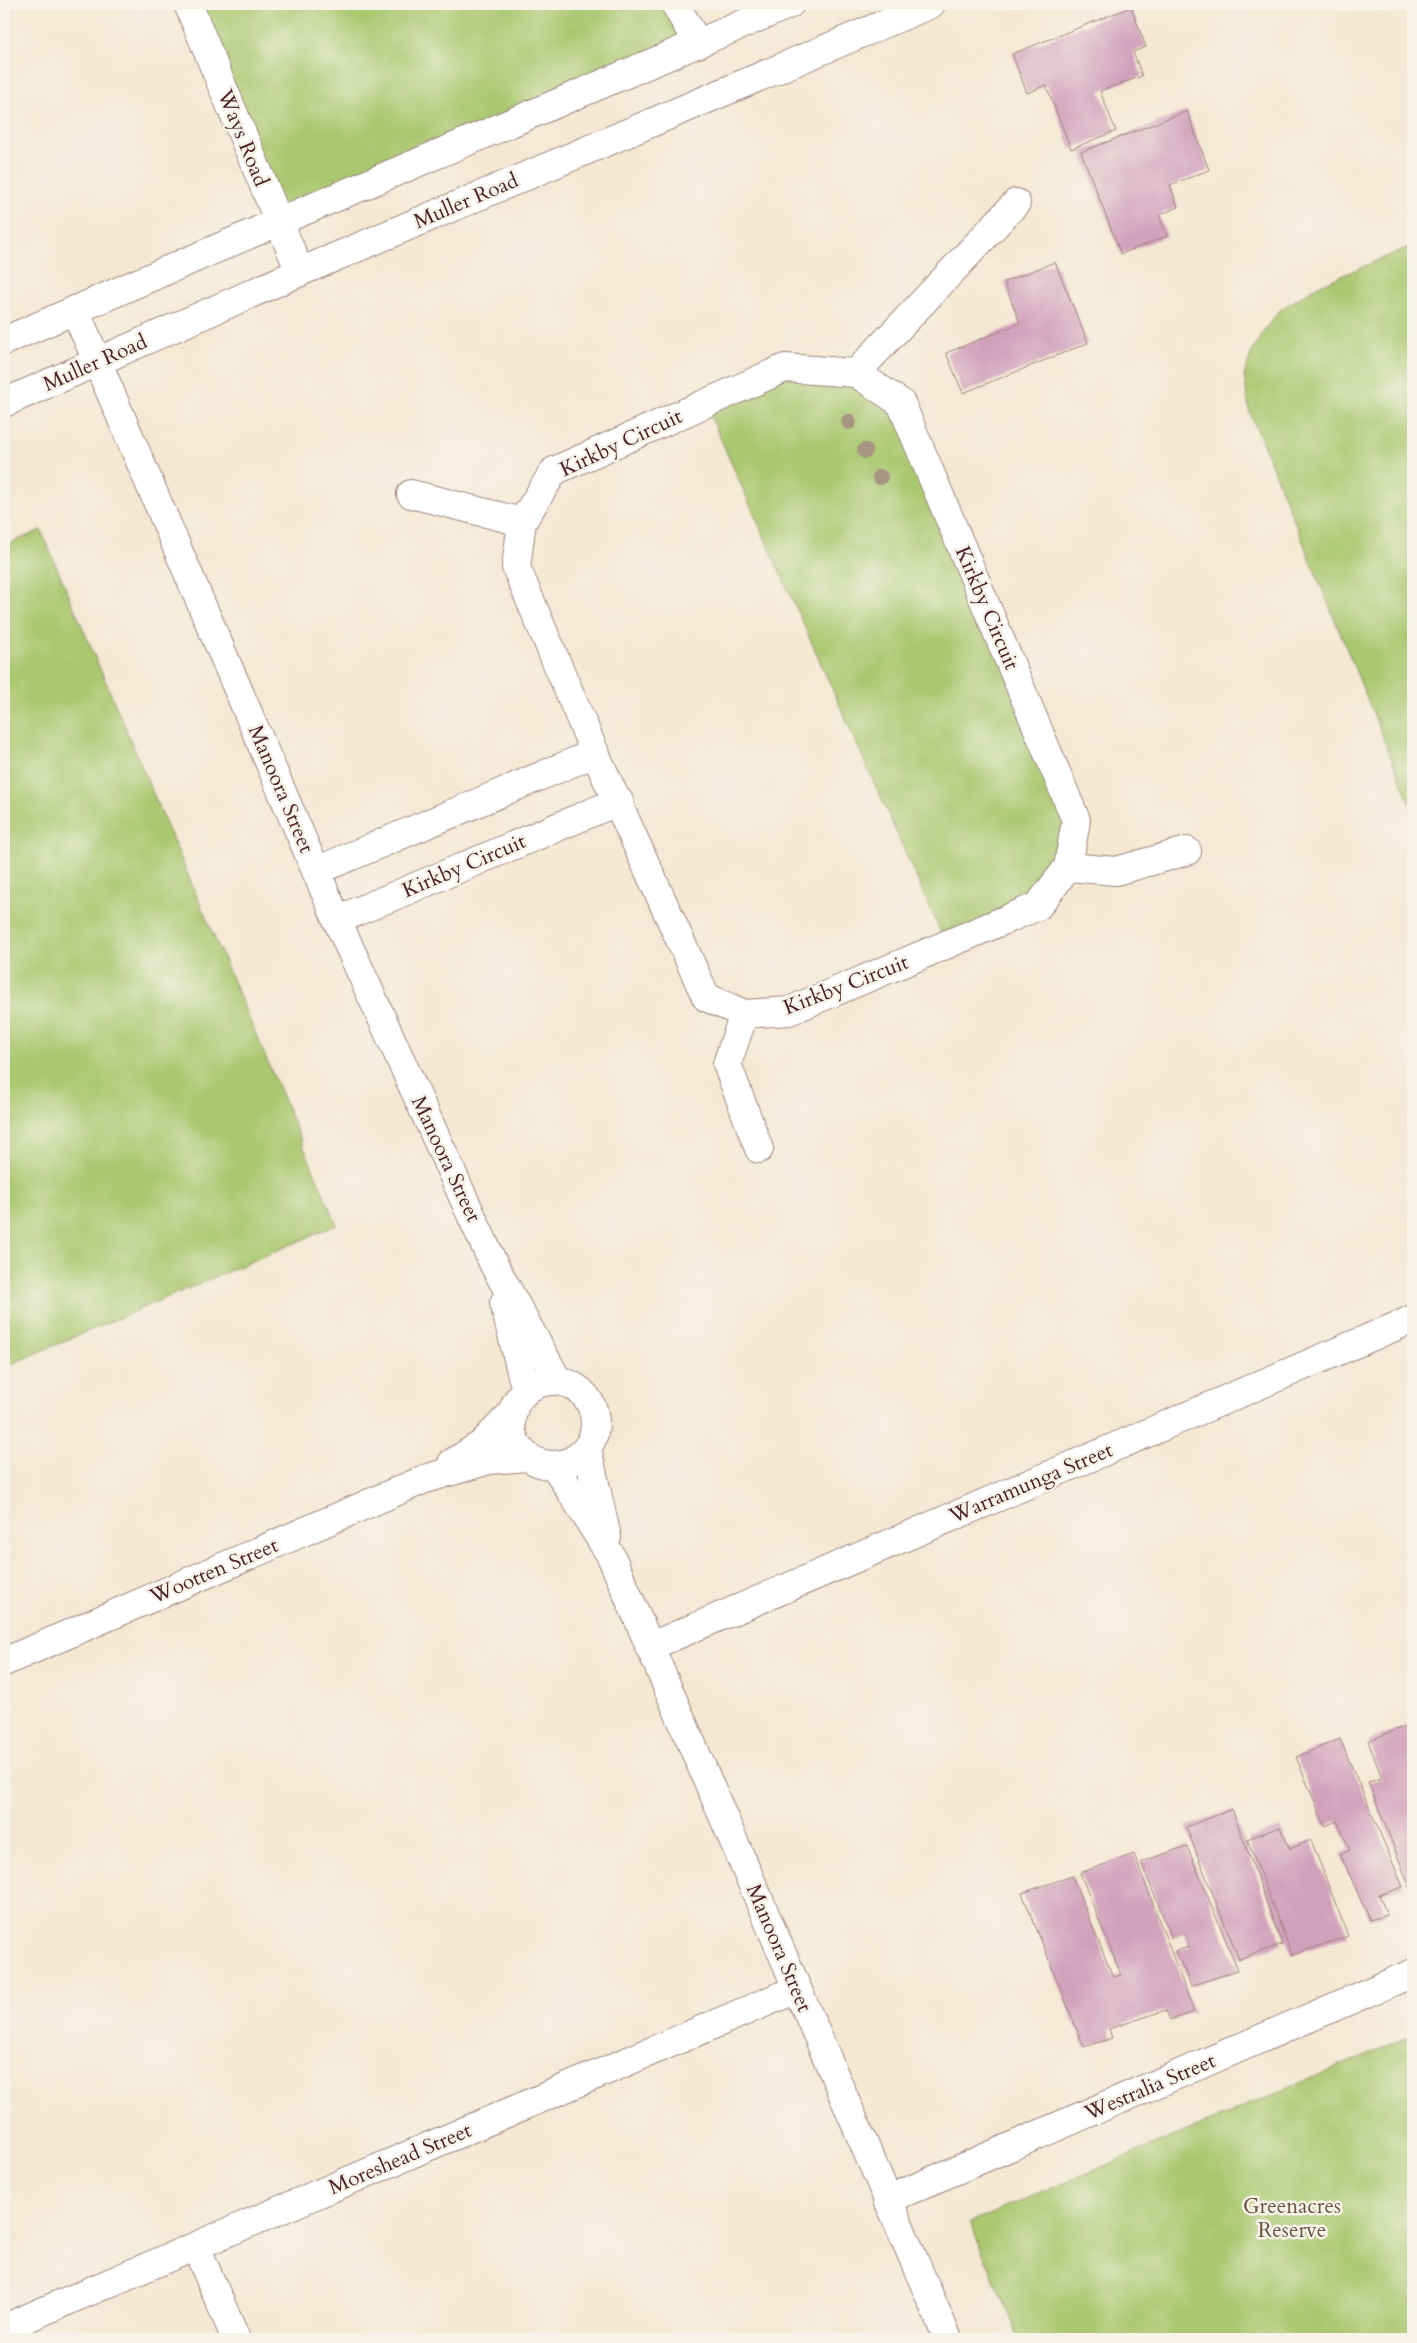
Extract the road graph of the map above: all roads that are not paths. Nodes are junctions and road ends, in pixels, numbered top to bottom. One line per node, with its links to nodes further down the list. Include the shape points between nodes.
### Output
1 (188, 4): 7 (street, Ways Road)
2 (675, 4): 5 (street)
3 (790, 4): 5 (street)
4 (930, 4): 8 (street, Muller Road)
5 (698, 44): 7 (street)
6 (1016, 203): 12 (street)
7 (278, 222): 8 (street, Ways Road); 9 (street)
8 (300, 272): 11 (street, Muller Road)
9 (75, 310): 10 (street); 11 (street, Manoora Street)
10 (4, 341)
11 (97, 362): 13 (street, Muller Road); 20 (street, Manoora Street)
12 (856, 373): 15 (street, Kirkby Circuit, via 785,368 554,471); 19 (street, Kirkby Circuit, via 901,403 1076,820)
13 (4, 403)
14 (411, 494): 15 (street)
15 (522, 522): 16 (street, Kirkby Circuit, via 516,567)
16 (595, 753): 17 (street, Kirkby Circuit); 20 (street)
17 (619, 801): 21 (street, Kirkby Circuit); 22 (street, Kirkby Circuit, via 706,998)
18 (1187, 851): 19 (street, via 1116,871)
19 (1068, 867): 22 (street, Kirkby Circuit, via 1038,906 789,1011)
20 (316, 871): 21 (street, Manoora Street)
21 (337, 920): 24 (street, Manoora Street)
22 (744, 1014): 23 (street, via 727,1064)
23 (759, 1149)
24 (494, 1265): 26 (street, Manoora Street); 27 (street, Manoora Street)
25 (1413, 1319): 33 (street, Warramunga Street)
26 (558, 1381): 27 (street, via 540,1383); 28 (street, via 578,1389 592,1405 595,1427)
27 (519, 1401): 29 (street, via 510,1426 518,1447); 31 (street, Wootten Street, via 482,1444)
28 (587, 1448): 30 (street, via 574,1460); 32 (street, Manoora Street)
29 (528, 1458): 30 (street); 31 (street, Wootten Street, via 489,1460)
30 (555, 1466): 32 (street, Manoora Street)
31 (425, 1479): 34 (street, Wootten Street)
32 (611, 1556): 33 (street, Manoora Street)
33 (649, 1647): 36 (street, Manoora Street)
34 (4, 1662)
35 (1413, 1973): 37 (street, Westralia Street)
36 (797, 1989): 37 (street, Manoora Street); 38 (street, Moreshead Street)
37 (887, 2200): 41 (street, Manoora Street)
38 (196, 2247): 39 (street, Moreshead Street); 40 (street)
39 (4, 2328)
40 (236, 2339)
41 (948, 2339)

